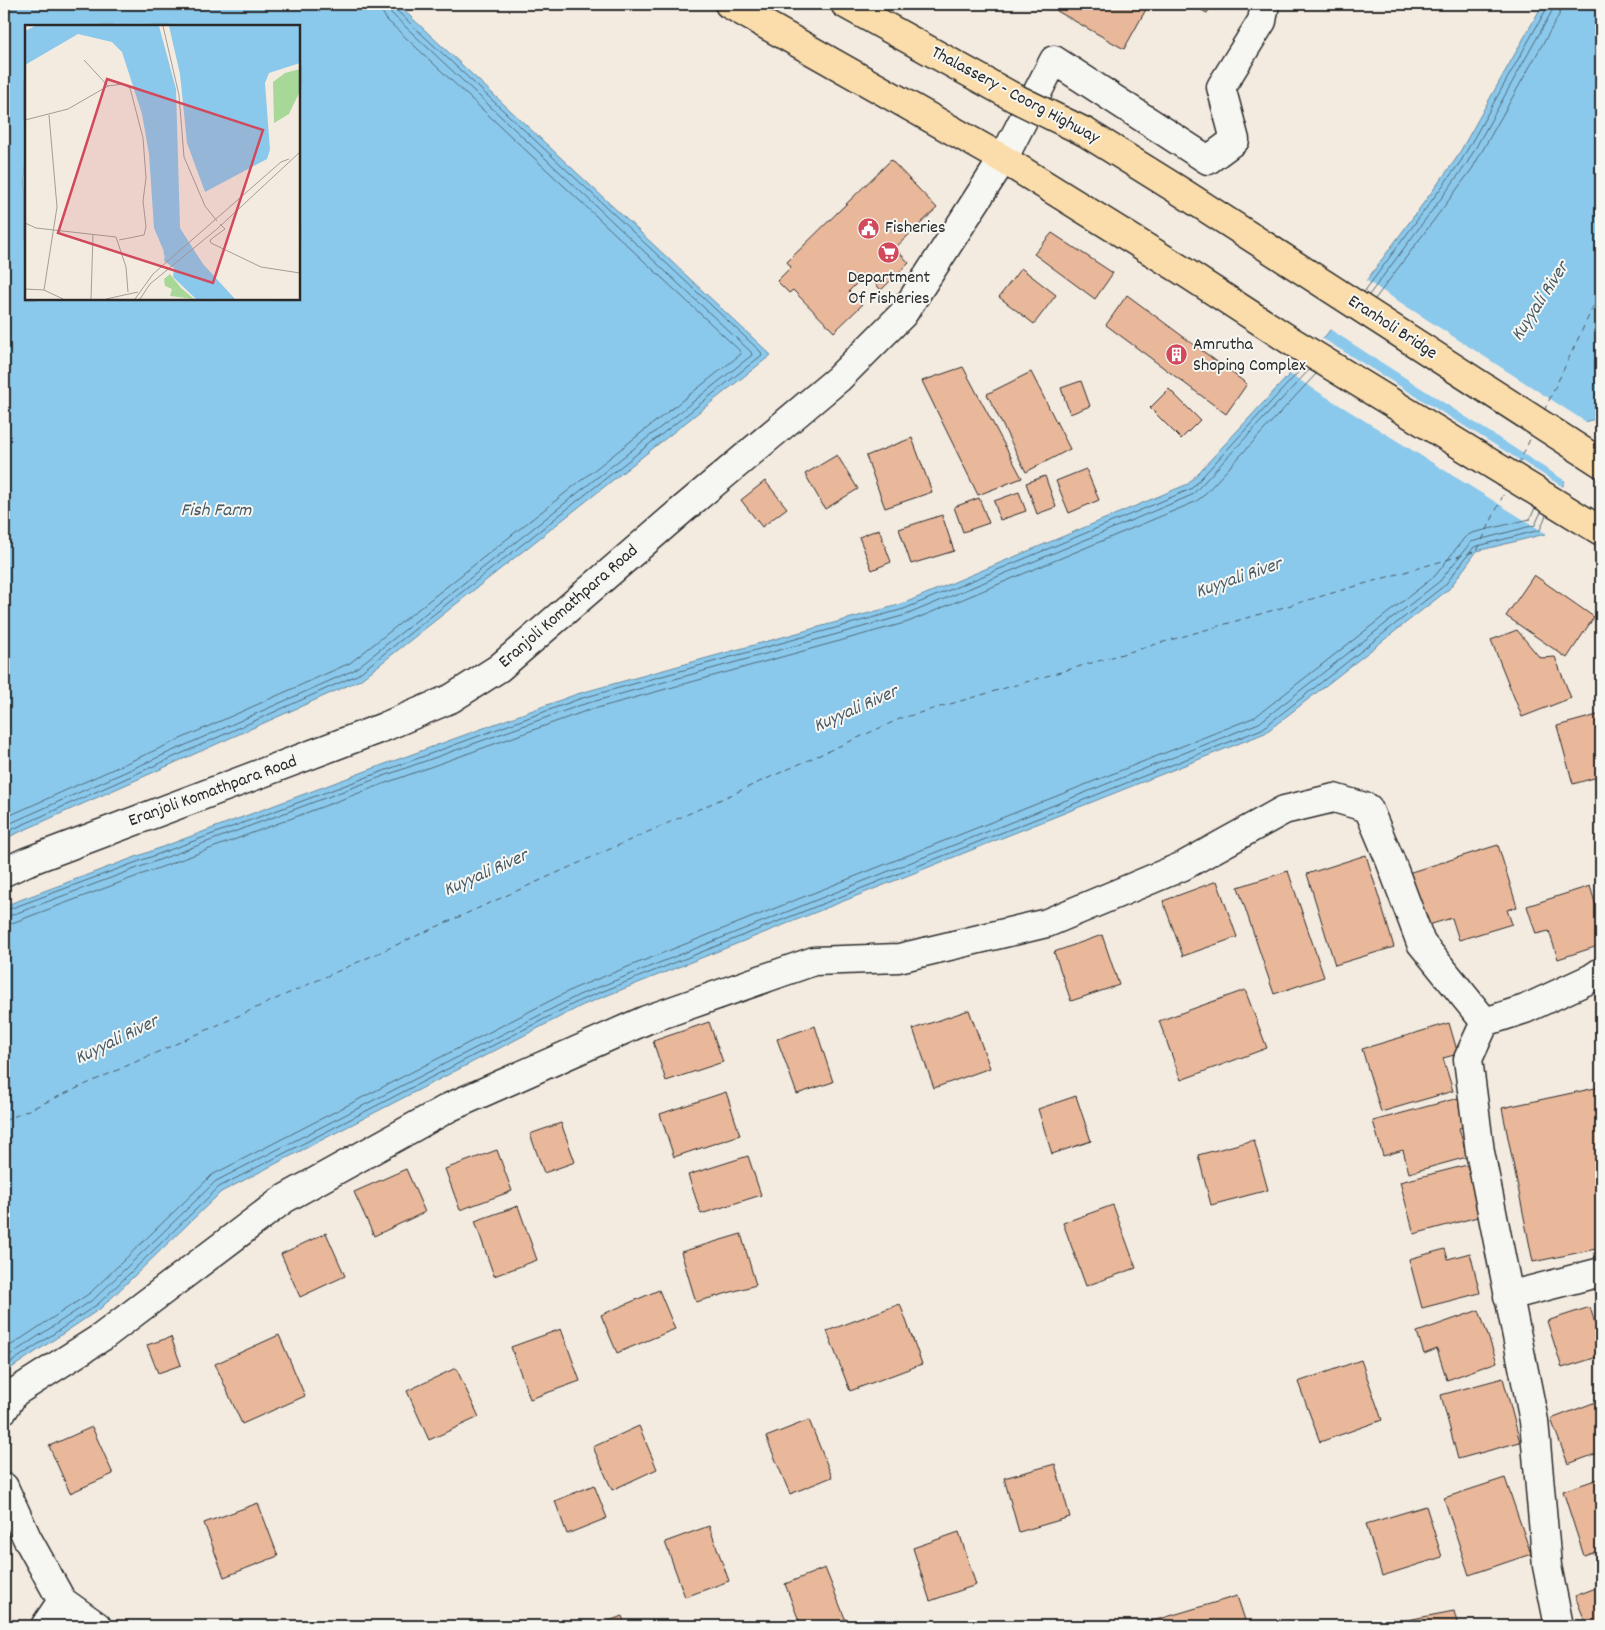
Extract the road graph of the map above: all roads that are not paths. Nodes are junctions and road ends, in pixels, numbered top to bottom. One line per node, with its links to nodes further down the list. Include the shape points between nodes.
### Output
1 (729, 4): 4 (main road)
2 (845, 4): 5 (main road, Thalassery - Coorg Highway, bridge, via 1015,98 1085,132)
3 (1264, 4): 4 (street, Eranjoli Komathpara Road, via 1262,21 1222,87 1235,140 1208,160 1054,60)
4 (1003, 159): 7 (main road); 8 (street, Eranjoli Komathpara Road, via 903,314 838,379 499,668 452,698 384,727)
5 (1183, 193): 6 (main road, Eranholi Bridge)
6 (1601, 463)
7 (1601, 531)
8 (4, 872)
9 (1601, 972): 10 (street, via 1526,1009)
10 (1484, 1022): 12 (street, via 1468,1059 1480,1152); 13 (street, via 1421,943 1368,808 1334,798 1284,810 1183,866 1046,923 899,958 814,960 646,1020 450,1107 284,1199 102,1337 14,1393)
11 (1601, 1272): 12 (street)
12 (1508, 1296): 18 (street, via 1534,1421 1547,1566)
13 (4, 1409)
14 (4, 1487): 15 (street, via 27,1538)
15 (62, 1601): 16 (street); 17 (street)
16 (45, 1626)
17 (97, 1626)
18 (1559, 1626)

